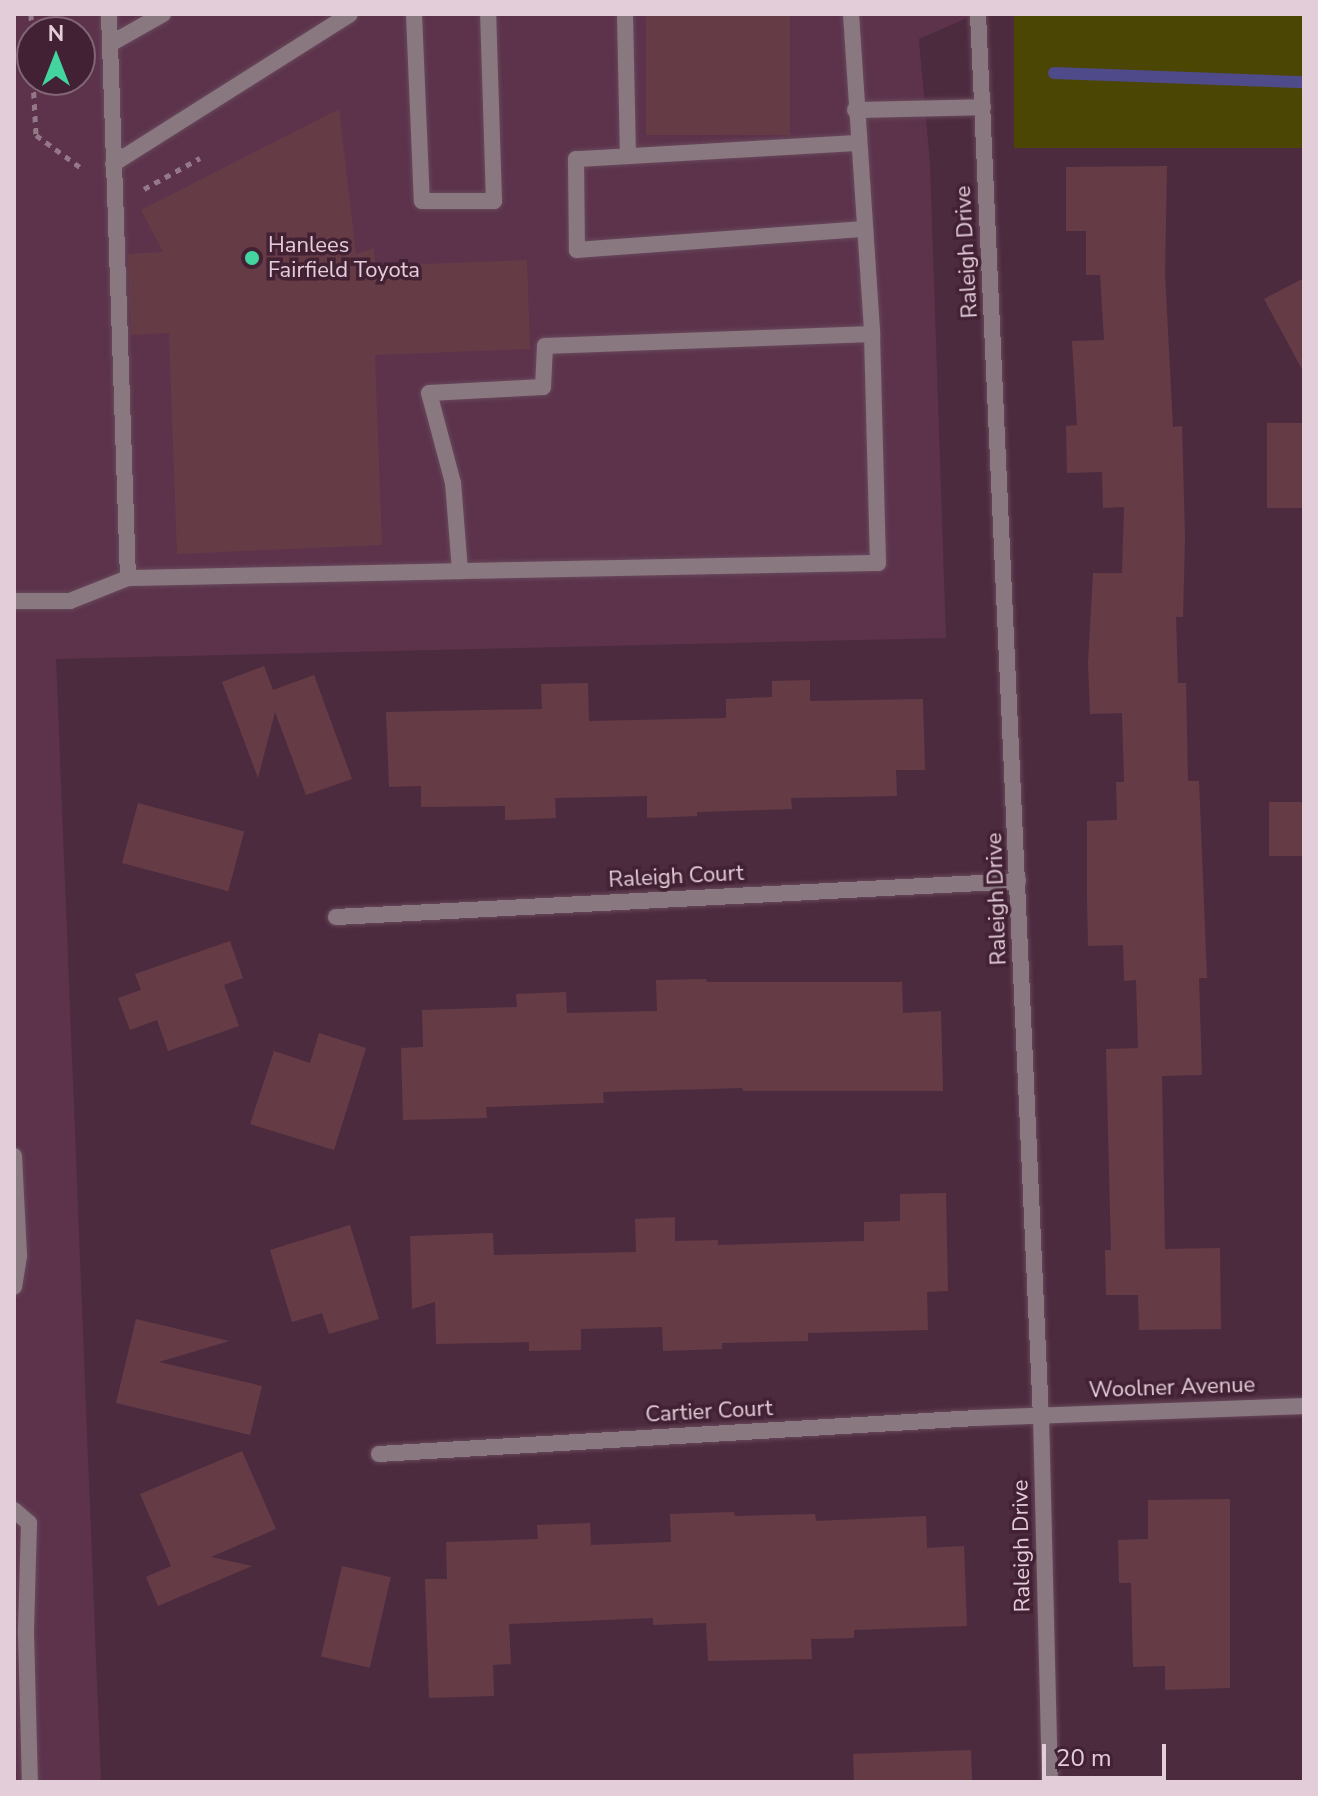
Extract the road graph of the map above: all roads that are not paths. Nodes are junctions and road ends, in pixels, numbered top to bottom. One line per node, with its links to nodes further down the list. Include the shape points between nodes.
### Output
1 (109, 14): 9 (street)
2 (163, 14): 9 (street)
3 (350, 14): 14 (street)
4 (414, 14): 5 (street, via 422,201 494,201)
5 (488, 14)
6 (625, 14): 13 (street)
7 (851, 14): 11 (street)
8 (978, 14): 10 (street, Raleigh Drive)
9 (110, 44): 14 (street)
10 (983, 107): 11 (street); 20 (street, Raleigh Drive)
11 (855, 110): 12 (street)
12 (857, 143): 13 (street); 15 (street)
13 (628, 156): 15 (street, via 576,159 577,250)
14 (113, 164): 18 (street)
15 (863, 229): 16 (street)
16 (872, 334): 17 (street, via 878,563); 17 (street, via 545,346 543,387 429,393 453,483)
17 (460, 571): 18 (street)
18 (128, 578): 19 (street, via 70,601)
19 (14, 601)
20 (1018, 881): 21 (street, Raleigh Court); 26 (street, Raleigh Drive)
21 (336, 917)
22 (14, 1156): 23 (street)
23 (16, 1254): 24 (street)
24 (14, 1287)
25 (1304, 1406): 26 (street, Woolner Avenue)
26 (1041, 1415): 27 (street, Cartier Court); 30 (street, Raleigh Drive)
27 (379, 1454)
28 (14, 1510): 29 (street, via 29,1523)
29 (30, 1782)
30 (1050, 1782)

